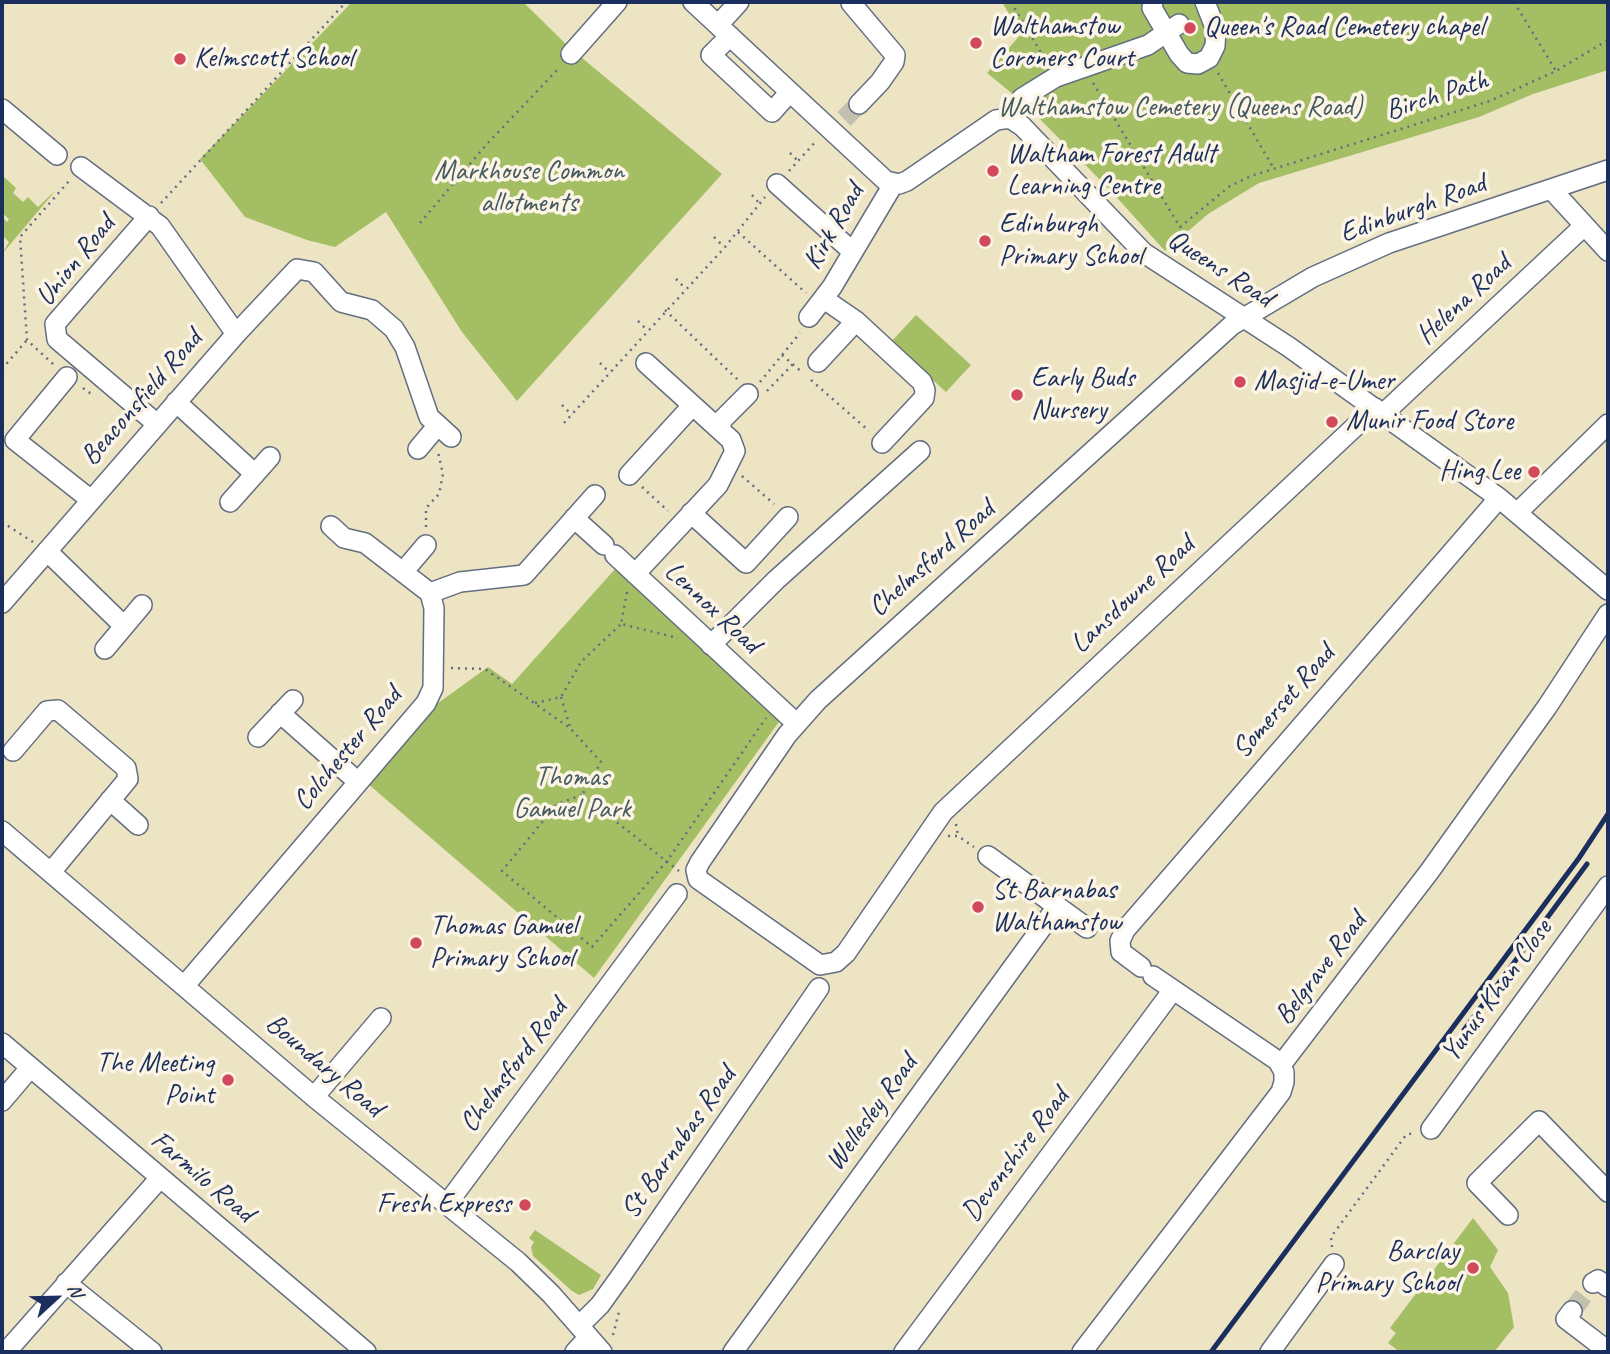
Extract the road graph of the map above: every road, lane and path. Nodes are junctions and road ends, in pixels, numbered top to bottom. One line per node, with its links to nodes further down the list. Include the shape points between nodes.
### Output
1 (346, 2): 33 (path)
2 (617, 2): 13 (street)
3 (693, 2): 11 (street)
4 (739, 2): 11 (street)
5 (1011, 2): 17 (path)
6 (1153, 2): 10 (street, via 1153,8)
7 (1207, 2): 10 (street); 14 (street, via 1216,30)
8 (1514, 2): 16 (path)
9 (851, 3): 19 (street, via 895,55 887,72)
10 (1178, 25): 14 (street, via 1187,62 1198,64); 15 (street, via 1148,45)
11 (724, 30): 18 (street); 18 (street, via 711,55 772,111)
12 (1608, 40): 16 (path, Birch Path)
13 (572, 54): 34 (path, via 485,145)
14 (1209, 58): 26 (path)
15 (1083, 67): 17 (street); 26 (path, Birch Path, via 1180,227 1230,186)
16 (1556, 71): 26 (path, Birch Path, via 1490,101)
17 (1056, 77): 21 (street, via 1022,98)
18 (789, 93): 28 (street, via 837,126 875,173)
19 (859, 104)
20 (2, 109): 23 (street)
21 (1010, 118): 28 (street, via 996,120 907,181); 46 (street, Queens Road, via 1144,253)
22 (790, 153): 24 (path)
23 (57, 155)
24 (798, 161)
25 (81, 167): 33 (street)
26 (1274, 169)
27 (1608, 170): 30 (street, Edinburgh Road)
28 (894, 183): 40 (street, Kirk Road)
29 (777, 184): 40 (street)
30 (1552, 190): 36 (street); 46 (street, Edinburgh Road, via 1389,243 1313,277)
31 (752, 195): 32 (path)
32 (760, 203)
33 (149, 216): 50 (street); 69 (street, Union Road, via 55,324 57,339)
34 (420, 223)
35 (744, 226): 37 (path)
36 (1584, 226): 41 (street); 66 (street, Helena Road)
37 (738, 232): 39 (path); 44 (path)
38 (714, 237): 39 (path)
39 (725, 247): 43 (path)
40 (853, 251): 44 (street, Kirk Road)
41 (1608, 251)
42 (676, 279): 43 (path)
43 (687, 290): 45 (path)
44 (817, 307): 48 (street, Kirk Road); 52 (path)
45 (665, 310): 49 (path); 62 (path)
46 (1244, 317): 66 (street, Queens Road); 108 (street, Chelmsford Road)
47 (638, 321): 49 (path)
48 (856, 321): 53 (street); 73 (street, Kirk Road, via 922,382 925,390 924,398)
49 (647, 330): 58 (path)
50 (236, 334): 63 (street, Beaconsfield Road); 72 (street, Beaconsfield Road, via 292,272 306,268 341,302 372,310 394,329 405,347 429,417)
51 (27, 340): 57 (path)
52 (782, 355): 56 (path); 59 (path)
53 (818, 362)
54 (600, 363): 58 (path)
55 (646, 363): 65 (street)
56 (793, 364): 61 (path); 73 (path)
57 (2, 369)
58 (610, 373): 67 (path)
59 (768, 373): 61 (path); 62 (path)
60 (67, 377): 82 (street, Beaconsfield Road, via 15,440)
61 (777, 381): 62 (path, via 765,394)
62 (749, 393): 71 (street, via 722,420)
63 (176, 402): 69 (street, Beaconsfield Road); 78 (street)
64 (562, 405): 67 (path)
65 (692, 406): 71 (street); 79 (street)
66 (1379, 411): 81 (street, Queens Road); 116 (street, Lansdowne Road)
67 (573, 415): 68 (path)
68 (564, 423)
69 (157, 424): 82 (street, Beaconsfield Road)
70 (1608, 424): 84 (street)
71 (720, 430): 77 (street, via 735,450)
72 (446, 432): 74 (street); 90 (path, via 438,449 443,474 439,494 426,508)
73 (882, 443)
74 (418, 449)
75 (920, 451): 102 (street)
76 (271, 457): 78 (street)
77 (729, 464): 85 (path); 87 (street, Lennox Road, via 718,485)
78 (255, 474): 83 (street)
79 (629, 475): 87 (path)
80 (595, 495): 86 (street)
81 (1499, 498): 84 (street, Queens Road); 128 (street, Somerset Road, via 1125,930 1119,946 1124,956)
82 (91, 500): 91 (street, Beaconsfield Road)
83 (230, 502)
84 (1518, 512): 94 (street, Queens Road)
85 (788, 517): 87 (street, via 746,563)
86 (574, 518): 93 (street); 95 (street, via 524,575 460,582)
87 (687, 518): 93 (street, Lennox Road)
88 (2, 522): 91 (path)
89 (331, 526): 92 (street, via 344,538 365,543)
90 (426, 545): 92 (street)
91 (47, 551): 96 (street, Beaconsfield Road); 100 (street)
92 (403, 572): 95 (street)
93 (635, 573): 99 (path, via 628,585); 102 (street, Lennox Road)
94 (1608, 590)
95 (430, 593): 104 (street, Colchester Road, via 435,608)
96 (2, 603)
97 (142, 606): 100 (street)
98 (1608, 614): 131 (street, Belgrave Road, via 1444,852)
99 (621, 624): 101 (path); 105 (path, via 581,662)
100 (124, 626): 103 (street)
101 (682, 639)
102 (711, 645): 108 (street, Lennox Road)
103 (105, 649)
104 (433, 670): 106 (path, via 485,669); 112 (street, Colchester Road, via 433,688 426,703)
105 (561, 696): 106 (path); 109 (path)
106 (533, 704): 109 (path)
107 (757, 709): 119 (path, via 766,718)
108 (796, 723): 121 (street, Chelmsford Road)
109 (570, 728): 113 (path, via 601,762)
110 (258, 737): 112 (street, via 287,706)
111 (13, 751): 114 (street, via 47,711 58,710 125,768 128,779)
112 (358, 781): 126 (street, Colchester Road)
113 (582, 795): 119 (path); 119 (path, via 557,804 502,871 593,947)
114 (110, 800): 115 (street); 120 (street)
115 (138, 825)
116 (940, 830): 118 (path); 121 (street, via 846,953 823,966)
117 (2, 831): 120 (street, Boundary Road)
118 (988, 856): 124 (street)
119 (667, 861): 121 (path)
120 (51, 872): 126 (street, Boundary Road)
121 (690, 876)
122 (1608, 886): 135 (street, Yunus Khan Close)
123 (677, 894): 138 (street, Chelmsford Road)
124 (1056, 908): 125 (street); 149 (street, Wellesley Road)
125 (1087, 928)
126 (185, 985): 133 (street, Boundary Road)
127 (819, 988): 143 (street, St Barnabas Road, via 608,1294)
128 (1173, 990): 131 (street); 150 (street, Devonshire Road)
129 (381, 1018): 133 (street)
130 (2, 1043): 132 (street, Farmilo Road)
131 (1281, 1065): 151 (street, Belgrave Road, via 1285,1076 1281,1091)
132 (30, 1068): 134 (street); 136 (street, Farmilo Road)
133 (314, 1097): 138 (street, Boundary Road)
134 (2, 1101)
135 (1432, 1129): 140 (path, via 1406,1135 1331,1237)
136 (160, 1178): 141 (street); 147 (street, Farmilo Road)
137 (1608, 1192): 139 (street, via 1539,1121 1477,1183)
138 (446, 1205): 143 (street, Boundary Road, via 518,1262)
139 (1508, 1215)
140 (1334, 1264): 152 (street)
141 (66, 1283): 145 (street); 146 (street)
142 (1572, 1311): 144 (street, via 1566,1319)
143 (590, 1338): 148 (street, St Barnabas Road)
144 (1608, 1351)
145 (6, 1352)
146 (152, 1352)
147 (366, 1352)
148 (575, 1352)
149 (733, 1352)
150 (904, 1352)
151 (1082, 1352)
152 (1270, 1352)

